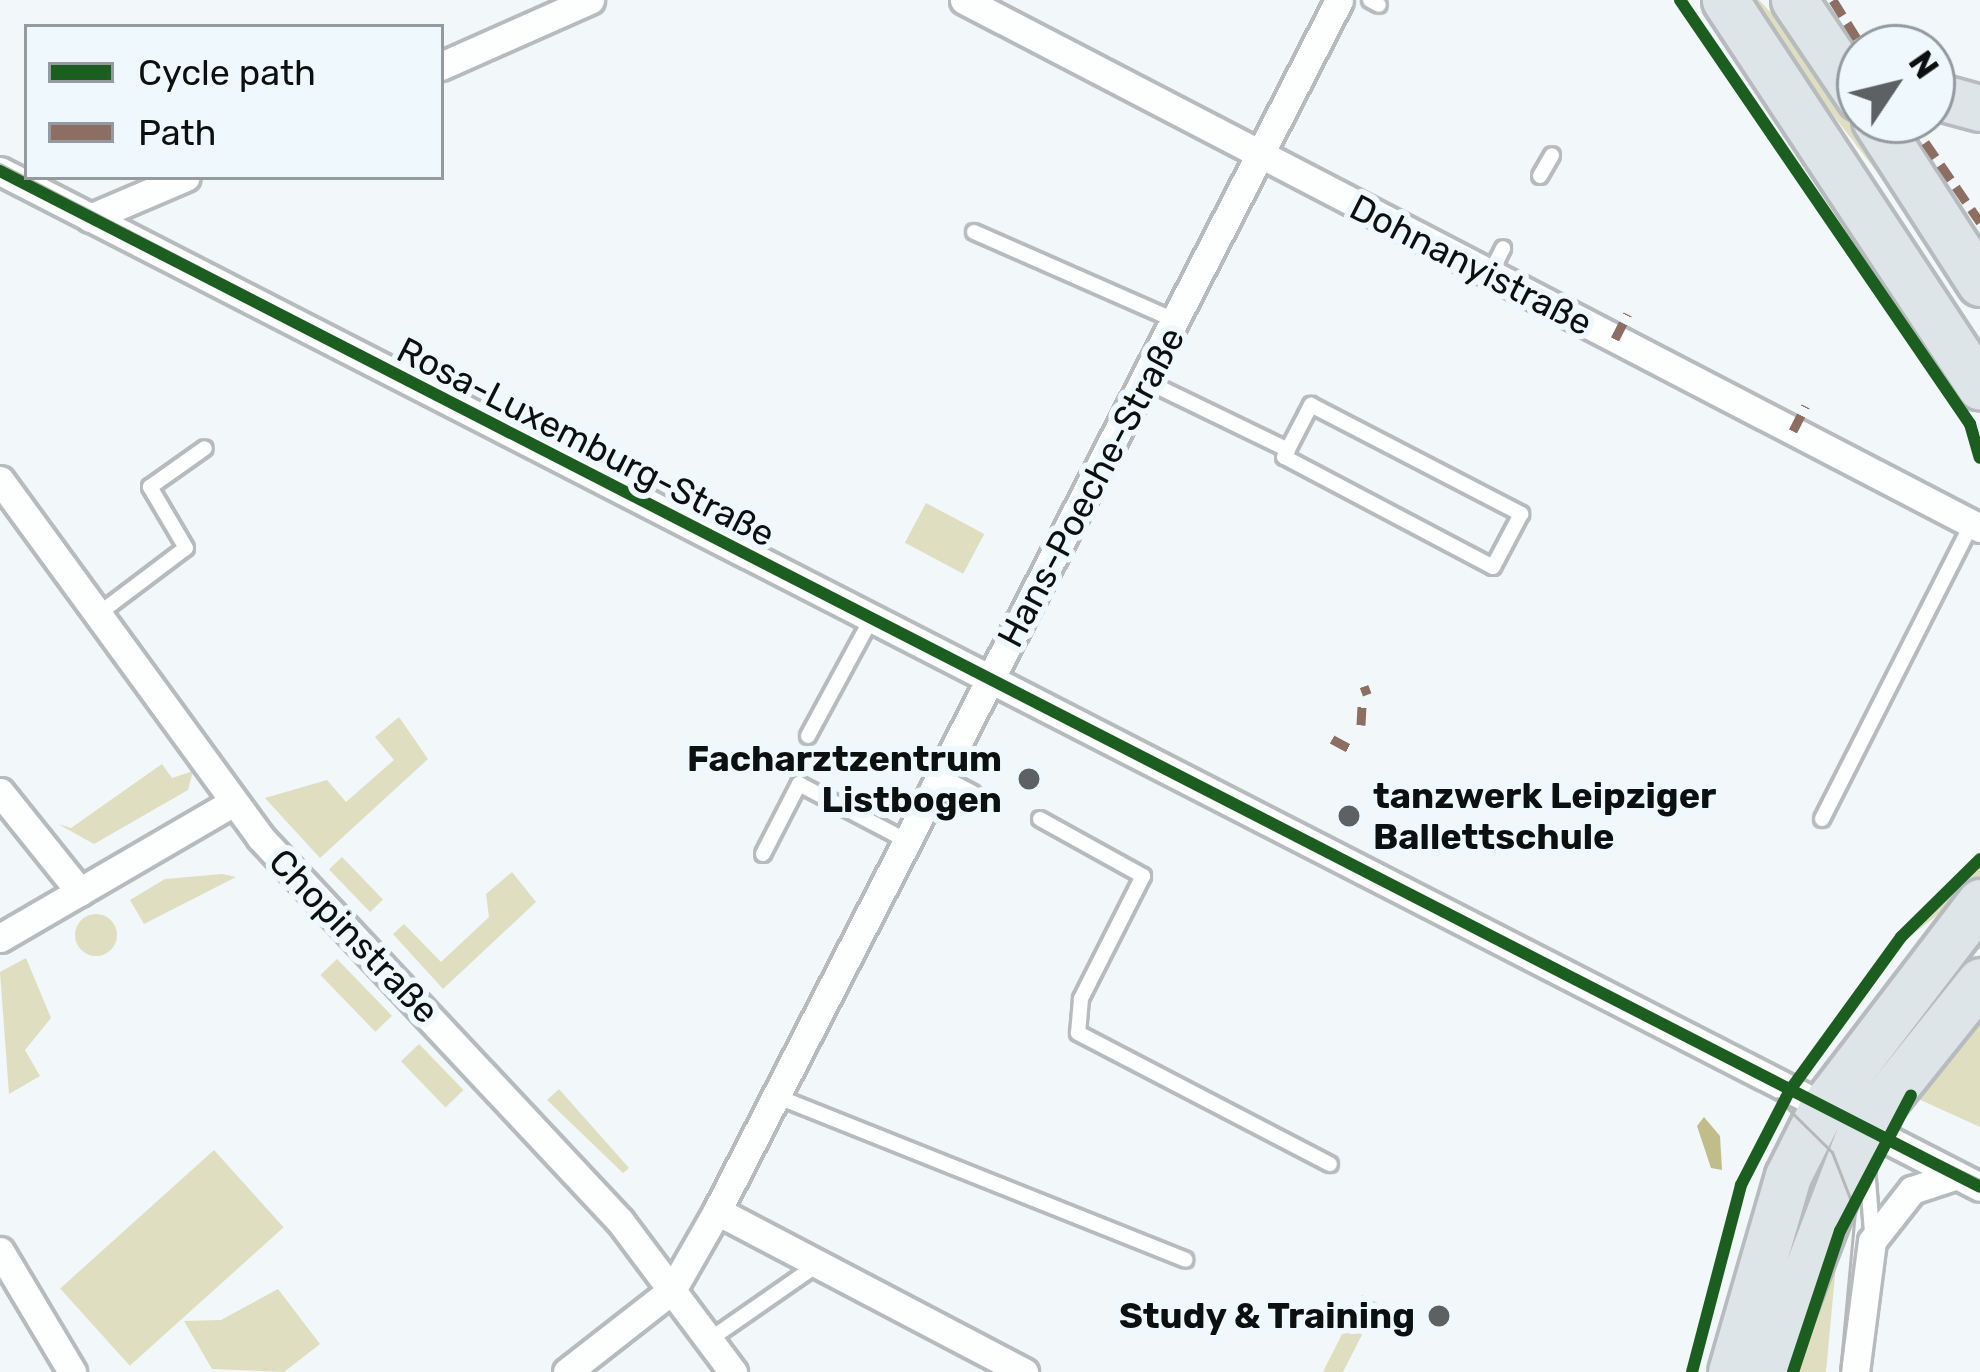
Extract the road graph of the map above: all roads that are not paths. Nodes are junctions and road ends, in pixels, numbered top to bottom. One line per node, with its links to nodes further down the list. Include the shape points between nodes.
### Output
1 (590, 0): 7 (street)
2 (964, 0): 10 (street, Dohnanyistraße)
3 (1339, 0): 10 (street, Hans-Poeche-Straße)
4 (1725, 0): 21 (main road)
5 (1794, 0): 6 (main road)
6 (1836, 58)
7 (444, 65)
8 (1890, 144): 18 (main road)
9 (1552, 155): 12 (lane)
10 (1260, 156): 17 (street, Dohnanyistraße); 19 (street, Hans-Poeche-Straße)
11 (0, 171): 14 (street, Rosa-Luxemburg-Straße)
12 (1540, 176)
13 (179, 180): 14 (street)
14 (90, 218): 27 (street, Rosa-Luxemburg-Straße)
15 (974, 232): 19 (lane)
16 (1503, 248): 17 (lane)
17 (1490, 274): 25 (street, Dohnanyistraße)
18 (1980, 283)
19 (1178, 322): 20 (street, Hans-Poeche-Straße)
20 (1146, 381): 23 (lane); 28 (street, Hans-Poeche-Straße)
21 (1980, 387)
22 (205, 448): 26 (lane, via 150,487 186,548)
23 (1288, 450): 23 (lane, via 1493,567 1520,514 1311,405)
24 (0, 480): 26 (street, Chopinstraße)
25 (1976, 526): 35 (lane)
26 (97, 615): 33 (street, Chopinstraße)
27 (869, 623): 28 (street, Rosa-Luxemburg-Straße); 29 (lane)
28 (988, 685): 30 (street, Hans-Poeche-Straße); 43 (street, Rosa-Luxemburg-Straße)
29 (808, 736)
30 (941, 776): 32 (lane); 36 (street, Hans-Poeche-Straße)
31 (0, 791): 38 (street)
32 (973, 793)
33 (232, 803): 38 (street); 51 (street, Chopinstraße)
34 (1040, 819): 44 (lane, via 1143,876 1081,999 1078,1033)
35 (1822, 819)
36 (907, 841): 37 (lane, via 799,784); 42 (street, Hans-Poeche-Straße)
37 (763, 854)
38 (80, 892): 40 (street)
39 (1980, 902): 43 (main road)
40 (0, 938)
41 (1980, 981): 43 (main road)
42 (776, 1096): 46 (street, Hans-Poeche-Straße); 49 (lane, via 1094,1232 1118,1224)
43 (1840, 1121): 45 (street, Rosa-Luxemburg-Straße); 47 (lane); 57 (main road, via 1788,1176); 58 (main road)
44 (1330, 1164)
45 (1967, 1182): 47 (street, via 1912,1190)
46 (716, 1211): 50 (street); 51 (street, Hans-Poeche-Straße)
47 (1872, 1241): 59 (street)
48 (0, 1251): 53 (street)
49 (1185, 1260)
50 (817, 1265): 52 (lane); 56 (street)
51 (672, 1290): 52 (street, Chopinstraße); 54 (street)
52 (709, 1340): 55 (street, Chopinstraße)
53 (72, 1372)
54 (567, 1372)
55 (733, 1372)
56 (1024, 1372)
57 (1731, 1372)
58 (1768, 1372)
59 (1855, 1372)

